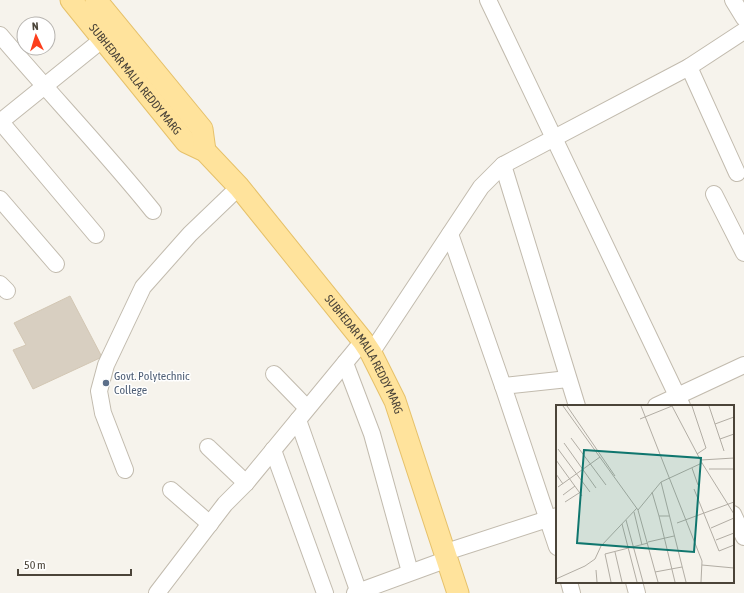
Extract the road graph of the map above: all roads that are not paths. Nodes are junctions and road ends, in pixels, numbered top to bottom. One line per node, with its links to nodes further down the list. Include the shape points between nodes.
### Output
1 (71, 0): 6 (main road, SUBHEDAR MALLA REDDY MARG)
2 (96, 0): 11 (main road, SUBHEDAR MALLA REDDY MARG, via 202,129)
3 (488, 0): 10 (street)
4 (744, 31): 7 (street)
5 (0, 35): 8 (street)
6 (103, 39): 8 (street); 11 (main road, SUBHEDAR MALLA REDDY MARG, via 186,142)
7 (689, 68): 10 (street); 13 (street)
8 (43, 86): 9 (street); 17 (street)
9 (0, 122): 19 (street)
10 (553, 138): 12 (street); 28 (street)
11 (206, 151): 14 (main road, SUBHEDAR MALLA REDDY MARG)
12 (503, 165): 18 (street, via 481,187); 26 (street)
13 (737, 172)
14 (239, 187): 22 (main road, SUBHEDAR MALLA REDDY MARG); 34 (street, via 190,234 143,287 106,365 99,391 103,413)
15 (714, 194): 20 (street)
16 (0, 199): 21 (street)
17 (153, 211)
18 (450, 234): 22 (street); 27 (street)
19 (96, 235)
20 (744, 253)
21 (56, 264)
22 (367, 347): 23 (street); 42 (main road, SUBHEDAR MALLA REDDY MARG, via 395,401)
23 (345, 363): 31 (street); 43 (street, via 372,434)
24 (744, 366): 28 (street)
25 (274, 374): 31 (street)
26 (568, 379): 27 (street); 29 (street)
27 (503, 386): 38 (street)
28 (680, 401): 30 (street)
29 (577, 405)
30 (661, 405)
31 (303, 414): 33 (street); 48 (street)
32 (208, 447): 35 (street)
33 (273, 450): 35 (street); 47 (street)
34 (125, 470)
35 (246, 483): 39 (street)
36 (171, 490): 39 (street)
37 (734, 516): 40 (street)
38 (552, 518): 41 (street); 42 (street)
39 (210, 524): 46 (street)
40 (744, 538)
41 (556, 541)
42 (447, 555): 43 (street); 49 (main road, SUBHEDAR MALLA REDDY MARG)
43 (410, 572): 48 (street)
44 (569, 583): 50 (street)
45 (634, 583): 51 (street)
46 (157, 593)
47 (325, 593)
48 (357, 593)
49 (458, 593)
50 (572, 593)
51 (638, 593)

